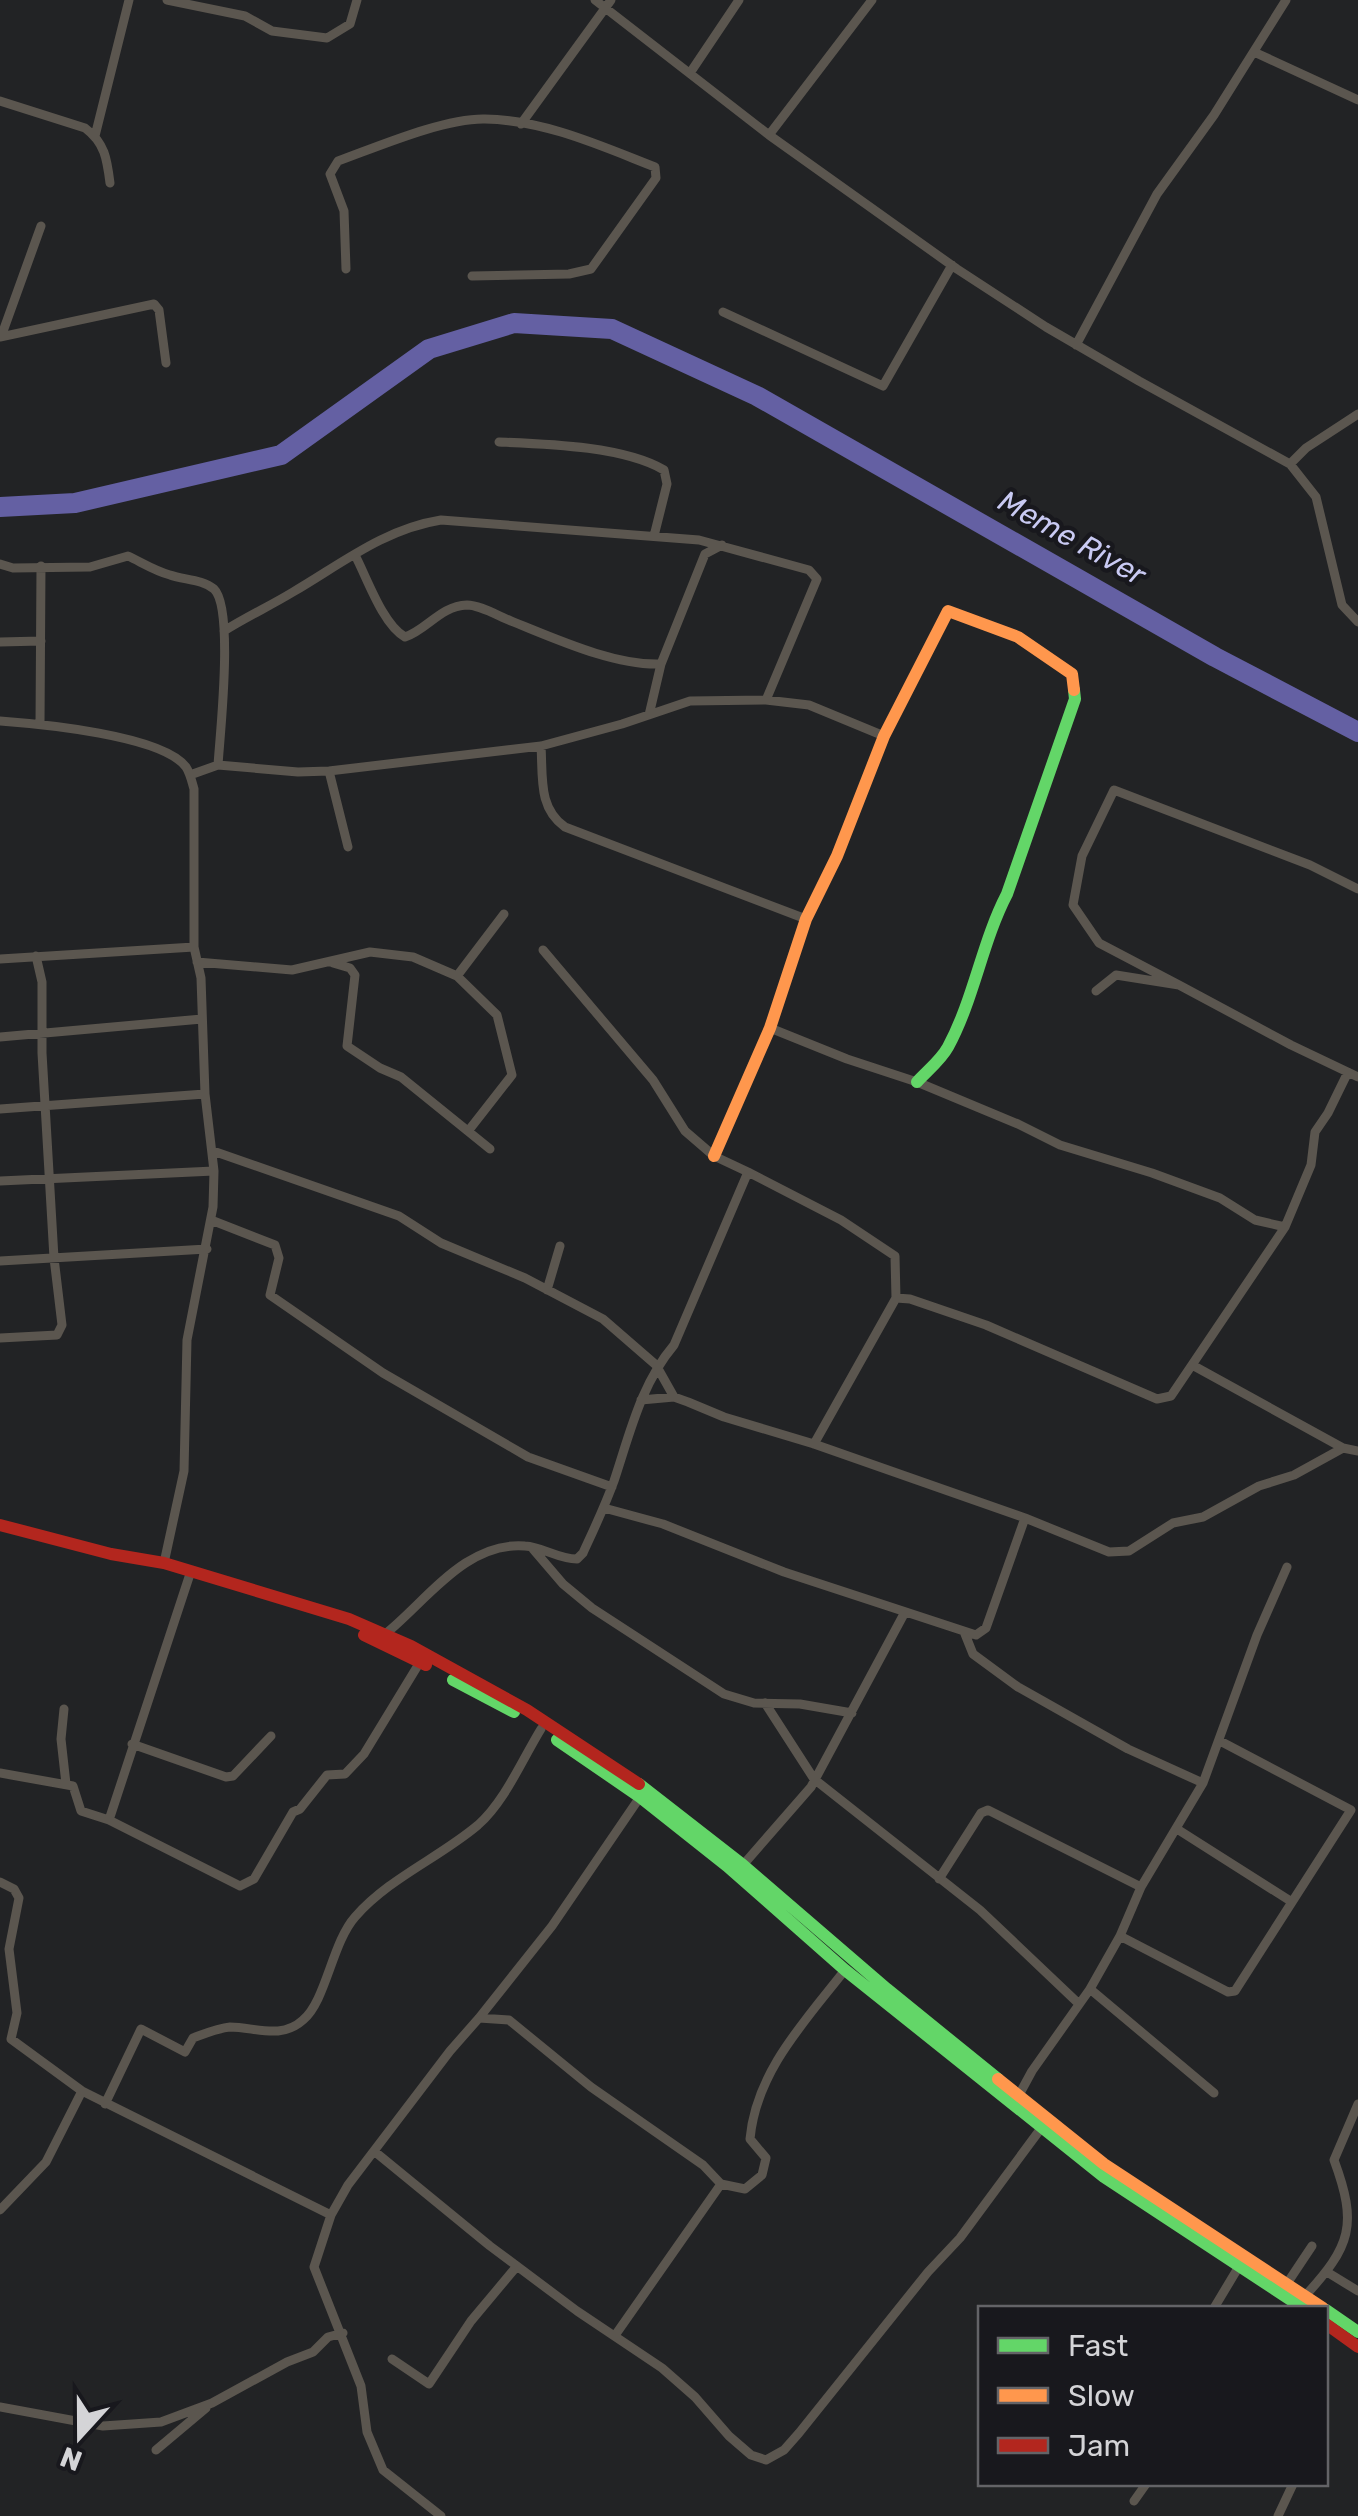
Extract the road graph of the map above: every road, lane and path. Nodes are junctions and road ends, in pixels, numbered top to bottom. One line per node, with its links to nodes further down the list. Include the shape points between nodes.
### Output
1 (129, 0): 14 (street)
2 (166, 0): 3 (street, via 245,16 272,31 327,38 350,24)
3 (357, 0)
4 (594, 0): 8 (street)
5 (739, 0): 10 (street)
6 (872, 0): 15 (street)
7 (1286, 0): 9 (street)
8 (608, 4): 10 (street); 13 (street)
9 (1254, 52): 11 (street); 23 (street, via 1157,194)
10 (690, 74): 15 (street)
11 (1358, 100)
12 (0, 102): 14 (street)
13 (521, 124): 19 (street, via 483,119 338,160 330,174 344,211); 20 (street, via 654,167 656,178 591,268)
14 (95, 136): 16 (street)
15 (769, 136): 18 (street)
16 (110, 183)
17 (41, 226): 22 (street)
18 (952, 265): 21 (street, via 883,386); 23 (street)
19 (346, 269)
20 (472, 276)
21 (722, 312)
22 (0, 337): 24 (street, via 154,304)
23 (1076, 344): 27 (street)
24 (166, 363)
25 (1358, 414): 27 (street)
26 (499, 442): 28 (street, via 597,450 658,466 668,477)
27 (1290, 464): 35 (street, via 1316,498 1342,605)
28 (654, 536): 29 (street); 32 (street, via 441,520 389,534)
29 (698, 540): 30 (street); 31 (street)
30 (722, 545): 31 (street); 40 (street, via 809,570 817,579)
31 (705, 554): 39 (street)
32 (355, 555): 36 (street); 39 (street, via 384,615 406,637 444,610 470,604 640,665)
33 (0, 564): 34 (street)
34 (41, 566): 36 (street, via 90,567 128,556 214,590); 37 (street)
35 (1358, 622)
36 (224, 631): 46 (street)
37 (41, 641): 38 (street); 43 (street)
38 (0, 642)
39 (661, 664): 41 (street)
40 (766, 700): 41 (street, via 690,701); 44 (street, via 808,705)
41 (650, 716): 45 (street)
42 (0, 720): 43 (street)
43 (40, 724): 48 (street, via 152,747 181,762)
44 (884, 736): 52 (main road); 68 (main road, via 948,611 1012,634 1072,674 1075,699 988,947 947,1050)
45 (541, 746): 47 (street); 52 (street, via 544,802 566,826)
46 (218, 765): 47 (street); 48 (street)
47 (329, 770): 49 (street)
48 (190, 776): 53 (street)
49 (348, 847)
50 (1358, 890): 60 (street, via 1310,864 1114,790 1082,856 1073,905 1099,942)
51 (504, 914): 59 (street)
52 (806, 919): 63 (main road)
53 (194, 947): 55 (street); 57 (street)
54 (543, 950): 75 (street, via 654,1080 685,1130)
55 (36, 956): 56 (street); 64 (street)
56 (0, 959)
57 (197, 962): 58 (street, via 292,970); 62 (street)
58 (331, 962): 59 (street, via 370,952 414,957); 72 (street, via 355,975 347,1046 401,1077)
59 (457, 976): 72 (street, via 497,1015 512,1075)
60 (1180, 985): 61 (street, via 1116,975); 66 (street)
61 (1096, 990)
62 (202, 1019): 64 (street); 69 (street)
63 (770, 1028): 68 (street); 75 (main road)
64 (42, 1033): 65 (street); 70 (street)
65 (0, 1037)
66 (1348, 1072): 67 (street); 81 (street, via 1315,1132 1312,1165)
67 (1358, 1077)
68 (917, 1082): 81 (street, via 1060,1146 1169,1179)
69 (205, 1094): 70 (street); 74 (street)
70 (46, 1105): 71 (street); 78 (street)
71 (0, 1110)
72 (469, 1130): 73 (street)
73 (490, 1149)
74 (213, 1151): 76 (street); 86 (street, via 400,1216 441,1243)
75 (714, 1156): 77 (street)
76 (214, 1171): 78 (street); 80 (street)
77 (748, 1172): 87 (street, via 895,1256); 89 (street, via 674,1344)
78 (50, 1178): 79 (street); 84 (street)
79 (0, 1182)
80 (211, 1220): 83 (street); 96 (street, via 275,1245 279,1258 270,1295 383,1373 528,1457)
81 (1284, 1228): 90 (street)
82 (560, 1246): 86 (street)
83 (207, 1249): 84 (street); 101 (street, via 187,1340 184,1471)
84 (54, 1258): 85 (street); 88 (street, via 62,1325 57,1335)
85 (0, 1261)
86 (547, 1290): 89 (street, via 619,1330)
87 (896, 1298): 90 (street, via 986,1325 1158,1399 1171,1396); 93 (street)
88 (0, 1338)
89 (656, 1366): 91 (street); 92 (street)
90 (1194, 1366): 94 (street)
91 (674, 1397): 92 (street); 93 (street)
92 (641, 1400): 96 (street)
93 (814, 1444): 98 (street)
94 (1343, 1448): 95 (street); 98 (street, via 1203,1516 1173,1523 1129,1551 1109,1552)
95 (1358, 1451)
96 (612, 1487): 97 (street)
97 (604, 1508): 100 (street, via 577,1559); 104 (street)
98 (1025, 1518): 106 (street, via 986,1628)
99 (0, 1528): 101 (main road); 103 (main road)
100 (531, 1547): 105 (street, via 509,1546 467,1564); 108 (street, via 592,1608 692,1677 724,1694)
101 (164, 1563): 105 (main road)
102 (1287, 1567): 113 (street)
103 (188, 1577): 107 (main road, via 292,1605); 114 (street)
104 (906, 1612): 106 (street); 110 (street)
105 (384, 1634): 123 (main road, via 578,1742)
106 (965, 1634): 117 (street, via 974,1654 1018,1687)
107 (420, 1662): 111 (main road); 121 (street, via 364,1754 344,1774 327,1775 293,1812 249,1883 240,1886)
108 (765, 1703): 110 (street); 116 (street)
109 (64, 1709): 118 (street)
110 (852, 1713): 116 (street)
111 (541, 1729): 119 (main road); 136 (street, via 481,1822 354,1918 302,2021 262,2033 221,2029 193,2038 185,2052 141,2029)
112 (271, 1736): 114 (street, via 226,1778)
113 (1220, 1742): 117 (street); 120 (street)
114 (132, 1744): 121 (street)
115 (0, 1773): 118 (street)
116 (814, 1779): 123 (street); 124 (street)
117 (1202, 1783): 122 (street)
118 (66, 1784): 121 (street, via 74,1786 81,1812)
119 (640, 1797): 129 (main road); 132 (street)
120 (1354, 1811): 127 (street)
121 (109, 1820)
122 (1178, 1829): 126 (street); 127 (street)
123 (743, 1865): 135 (main road)
124 (939, 1879): 126 (street, via 988,1810); 131 (street)
125 (0, 1882): 133 (street, via 20,1898 9,1949 17,2014 11,2039)
126 (1141, 1887): 128 (street)
127 (1292, 1902): 128 (street, via 1228,1992)
128 (1120, 1936): 130 (street)
129 (845, 1970): 138 (main road); 140 (street, via 778,2055 752,2116 750,2139 766,2158 762,2175 745,2190)
130 (1090, 1988): 131 (street); 134 (street)
131 (1078, 2003): 135 (street)
132 (480, 2018): 139 (street); 140 (street, via 510,2020)
133 (82, 2091): 136 (street); 143 (street, via 46,2162)
134 (1214, 2093)
135 (1019, 2095): 150 (main road, via 1104,2164)
136 (105, 2104): 144 (street)
137 (1358, 2104): 141 (street, via 1334,2160)
138 (1042, 2127): 148 (main road); 158 (street, via 799,2433 766,2460 751,2455 695,2397)
139 (374, 2151): 144 (street); 147 (street)
140 (721, 2184): 158 (street)
141 (1347, 2189): 142 (street); 145 (street)
142 (1358, 2195)
143 (0, 2210)
144 (332, 2215): 157 (street, via 314,2267)
145 (1354, 2229): 149 (street)
146 (1312, 2246): 150 (street)
147 (517, 2266): 158 (street); 160 (street, via 429,2384)
148 (1238, 2268): 152 (main road); 153 (street)
149 (1327, 2272): 151 (street); 152 (street)
150 (1286, 2285): 152 (main road)
151 (1358, 2291)
152 (1304, 2302)
153 (1215, 2306)
154 (1328, 2312): 156 (main road)
155 (1328, 2325): 159 (main road)
156 (1358, 2332)
157 (343, 2333): 161 (street); 167 (street, via 361,2386 367,2432 384,2470)
158 (616, 2334)
159 (1358, 2347)
160 (392, 2359)
161 (212, 2404): 162 (street, via 162,2422 103,2426); 163 (street)
162 (0, 2407)
163 (156, 2450)
164 (1145, 2486): 166 (street)
165 (1291, 2486): 168 (street)
166 (1134, 2501)
167 (441, 2516)
168 (1278, 2516)

